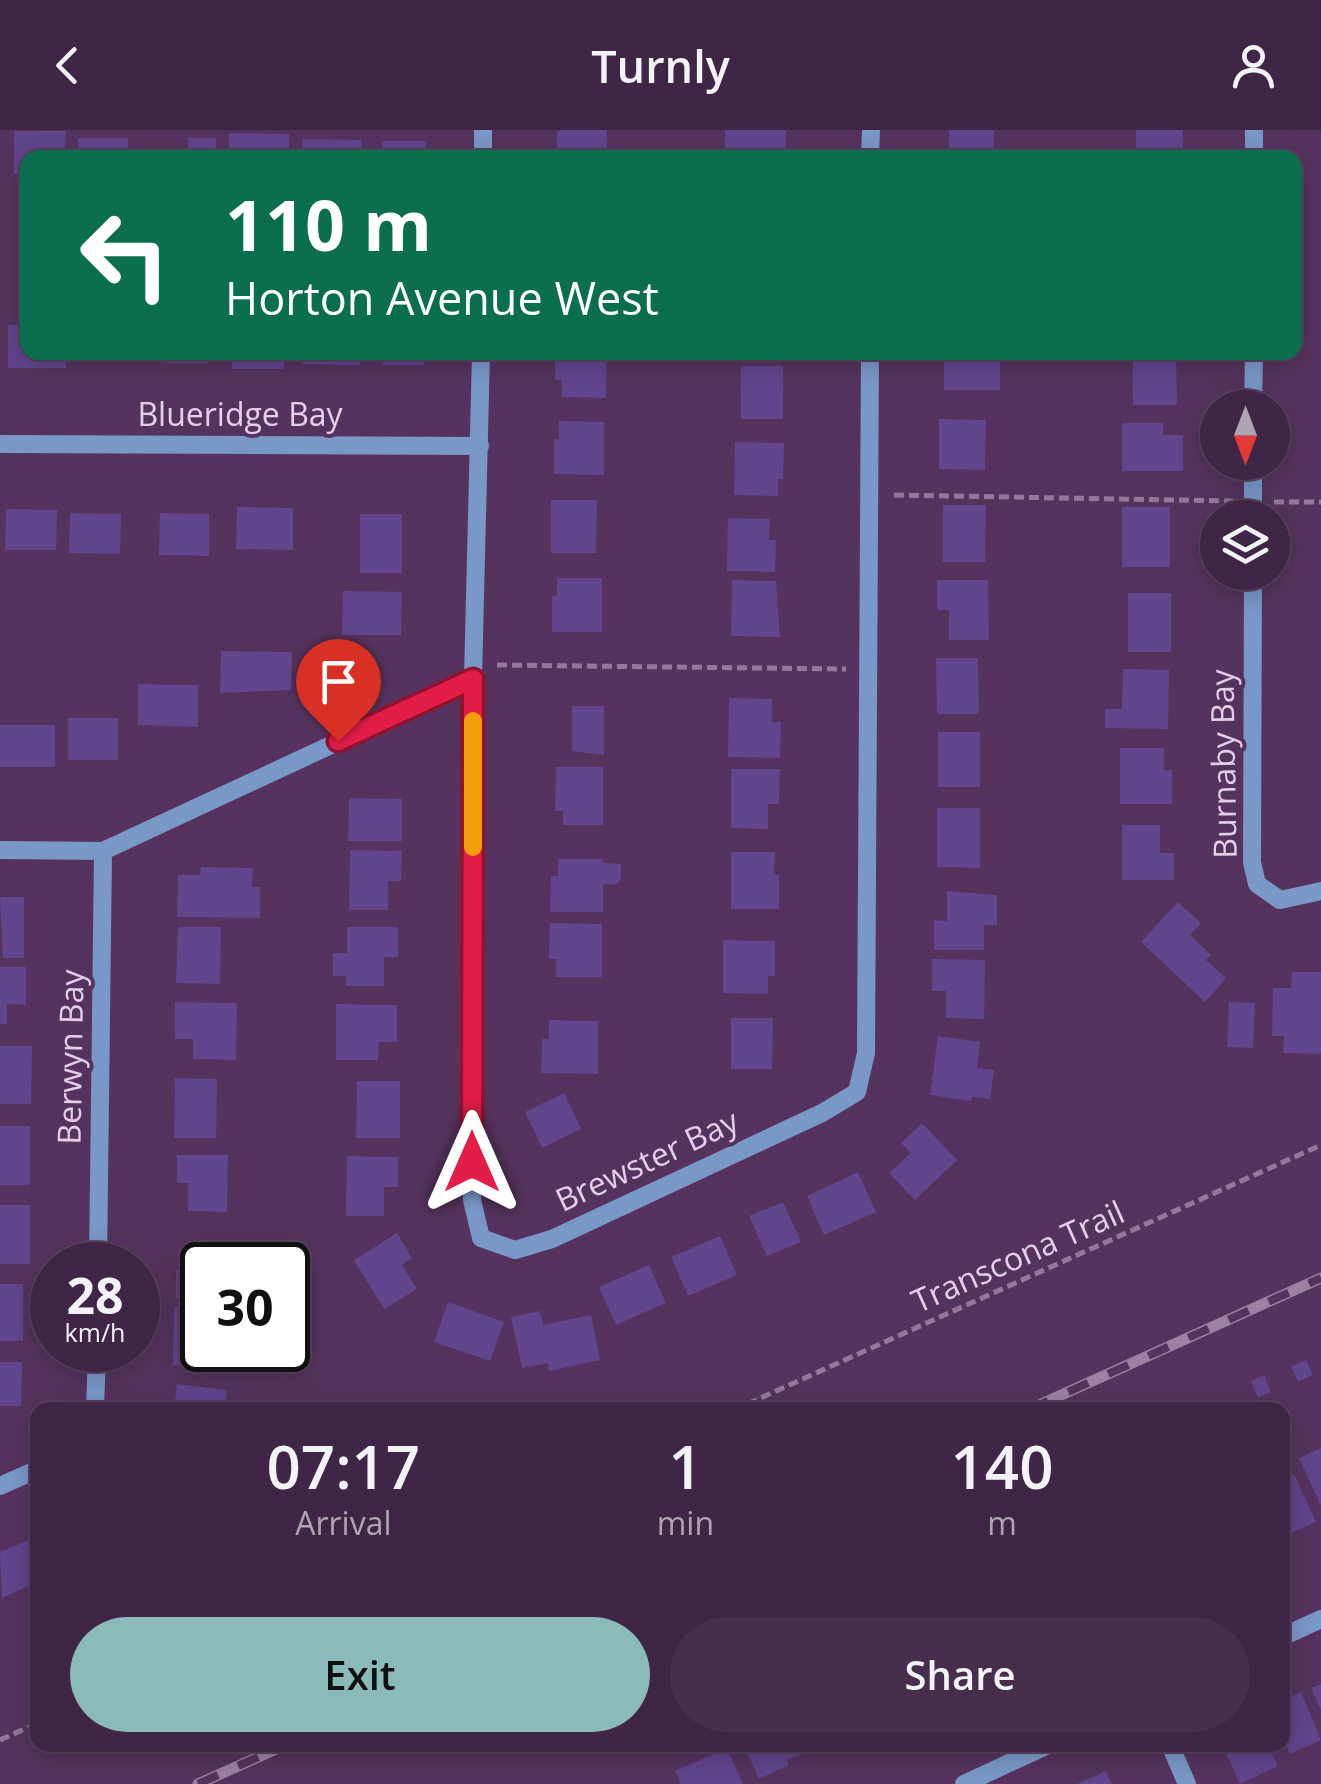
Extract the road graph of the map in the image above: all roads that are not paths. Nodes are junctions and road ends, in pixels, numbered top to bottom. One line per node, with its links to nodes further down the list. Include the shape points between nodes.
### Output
1 (481, 360): 6 (street, Brewster Bay)
2 (870, 360): 8 (street, Brewster Bay, via 866,1053 857,1092 515,1250 480,1238 472,1200)
3 (1254, 360): 4 (street)
4 (1254, 390)
5 (0, 444): 6 (street, Blueridge Bay)
6 (480, 446): 8 (street, Brewster Bay)
7 (1253, 590): 11 (street, Burnaby Bay, via 1252,862 1257,884 1280,900)
8 (473, 672): 10 (street)
9 (0, 850): 10 (street)
10 (103, 850): 12 (street, Berwyn Bay)
11 (1321, 891)
12 (98, 1242)
13 (96, 1372): 14 (street)
14 (94, 1402)
15 (30, 1473): 16 (street)
16 (0, 1486)
17 (1321, 1619): 18 (street)
18 (1290, 1633)
19 (1033, 1752): 21 (street)
20 (1173, 1752): 22 (street)
21 (964, 1784)
22 (1187, 1784)

